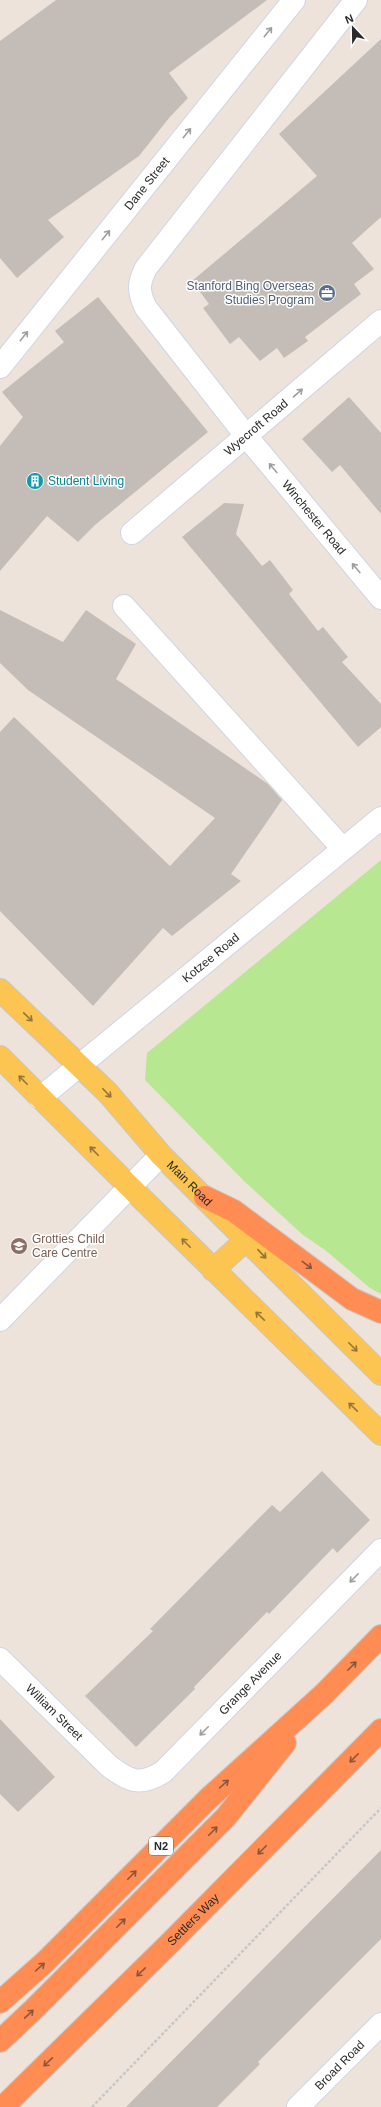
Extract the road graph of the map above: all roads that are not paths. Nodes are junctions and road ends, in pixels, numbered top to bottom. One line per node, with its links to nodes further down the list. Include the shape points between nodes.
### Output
1 (294, 0): 4 (street, Dane Street, one-way to 1)
2 (356, 0): 5 (street, Winchester Road, via 146,268 139,281 139,295 146,308)
3 (381, 321): 5 (street, Wyecroft Road, one-way to 3)
4 (0, 366)
5 (247, 436): 6 (street, Wyecroft Road); 7 (street, Winchester Road, one-way to 5)
6 (132, 534)
7 (381, 598)
8 (124, 606): 10 (street)
9 (381, 818): 10 (street, Kotzee Road)
10 (342, 849): 13 (street, Kotzee Road)
11 (0, 990): 13 (main road, Main Road, one-way to 13)
12 (0, 1057): 14 (main road, one-way to 12)
13 (79, 1066): 14 (street, Kotzee Road); 15 (main road, Main Road, one-way to 15, via 108,1093)
14 (40, 1098): 16 (main road, one-way to 14)
15 (161, 1155): 16 (street); 17 (main road, Main Road)
16 (131, 1188): 19 (main road, one-way to 16); 21 (street)
17 (205, 1197): 18 (main road, Main Road); 20 (highway, one-way to 20, via 234,1211 352,1299)
18 (247, 1239): 19 (main road); 22 (main road, Main Road, one-way to 22)
19 (213, 1270): 23 (main road, one-way to 19)
20 (381, 1312)
21 (0, 1320)
22 (381, 1374)
23 (381, 1434)
24 (381, 1550): 29 (street, Grange Avenue, one-way to 29, via 163,1772 149,1780 133,1781)
25 (381, 1636): 27 (highway, N2, one-way to 25)
26 (0, 1659): 29 (street, William Street)
27 (324, 1694): 30 (highway, N2, one-way to 27, via 45,1962 208,1799); 32 (highway, one-way to 27, via 226,1817)
28 (381, 1730): 33 (highway, Settlers Way, one-way to 33)
29 (109, 1766)
30 (0, 2002)
31 (381, 2024): 34 (street, Broad Road)
32 (0, 2041)
33 (6, 2104)
34 (298, 2107)

